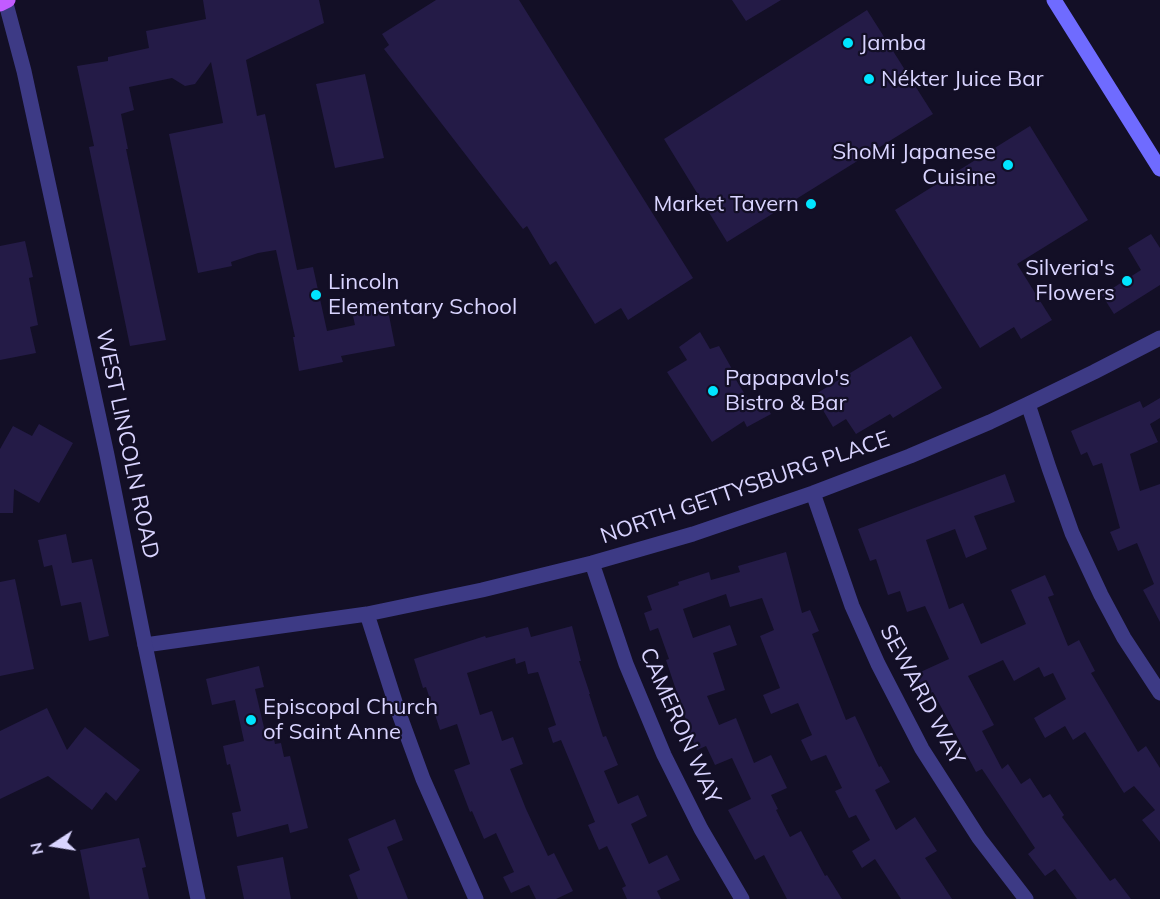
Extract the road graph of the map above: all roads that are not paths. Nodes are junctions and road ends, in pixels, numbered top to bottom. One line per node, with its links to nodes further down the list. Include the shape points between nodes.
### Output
1 (1054, 0): 3 (main road)
2 (5, 1): 9 (street, WEST LINCOLN ROAD, via 27,82)
3 (1160, 169)
4 (1160, 338): 5 (street, NORTH GETTYSBURG PLACE)
5 (1028, 404): 6 (street, NORTH GETTYSBURG PLACE); 10 (street, via 1072,532 1124,638)
6 (813, 494): 7 (street, NORTH GETTYSBURG PLACE); 14 (street, SEWARD WAY, via 852,606 921,749 979,838)
7 (592, 563): 8 (street, NORTH GETTYSBURG PLACE); 13 (street, CAMERON WAY, via 626,664 664,755)
8 (367, 614): 9 (street, NORTH GETTYSBURG PLACE); 12 (street, via 423,779)
9 (145, 645): 11 (street, WEST LINCOLN ROAD)
10 (1160, 693)
11 (198, 899)
12 (476, 899)
13 (742, 899)
14 (1026, 899)

